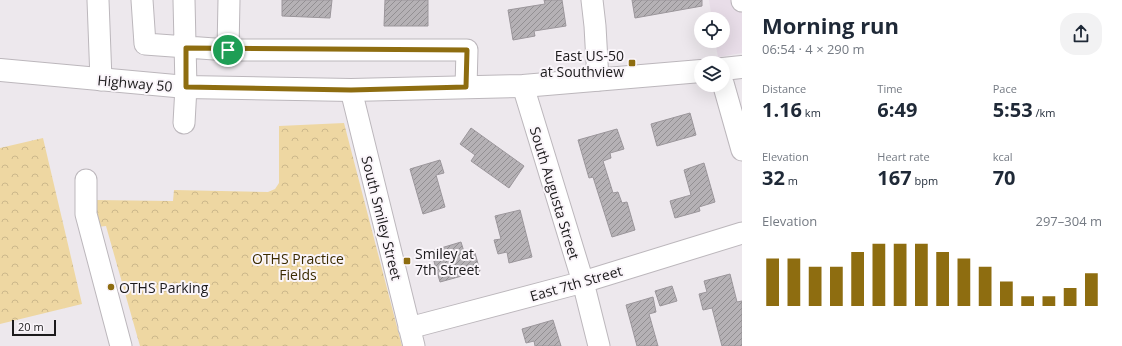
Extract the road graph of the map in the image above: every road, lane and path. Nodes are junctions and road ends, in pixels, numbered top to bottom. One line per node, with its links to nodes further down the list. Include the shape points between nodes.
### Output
1 (98, 0): 12 (street)
2 (142, 0): 6 (street, via 145,44)
3 (184, 0): 6 (street)
4 (229, 0): 7 (street)
5 (592, 0): 13 (street, via 596,26)
6 (186, 48): 7 (street); 15 (street)
7 (228, 50): 16 (street, via 467,50)
8 (742, 67): 9 (main road)
9 (730, 68)
10 (0, 70): 12 (main road, Highway 50)
11 (694, 72): 13 (main road, Highway 50)
12 (101, 80): 15 (main road, Highway 50)
13 (598, 80): 14 (main road, Highway 50)
14 (523, 86): 16 (main road, Highway 50); 23 (street, South Augusta Street)
15 (186, 87): 17 (main road, Highway 50); 19 (street)
16 (466, 87): 17 (main road, Highway 50)
17 (351, 90): 24 (street, South Smiley Street)
18 (726, 92): 20 (street)
19 (184, 123)
20 (742, 150)
21 (86, 180): 25 (street, via 86,214)
22 (742, 233): 23 (street, East 7th Street)
23 (583, 282): 24 (street, East 7th Street); 26 (street, South Augusta Street)
24 (412, 337)
25 (121, 346)
26 (599, 346)

